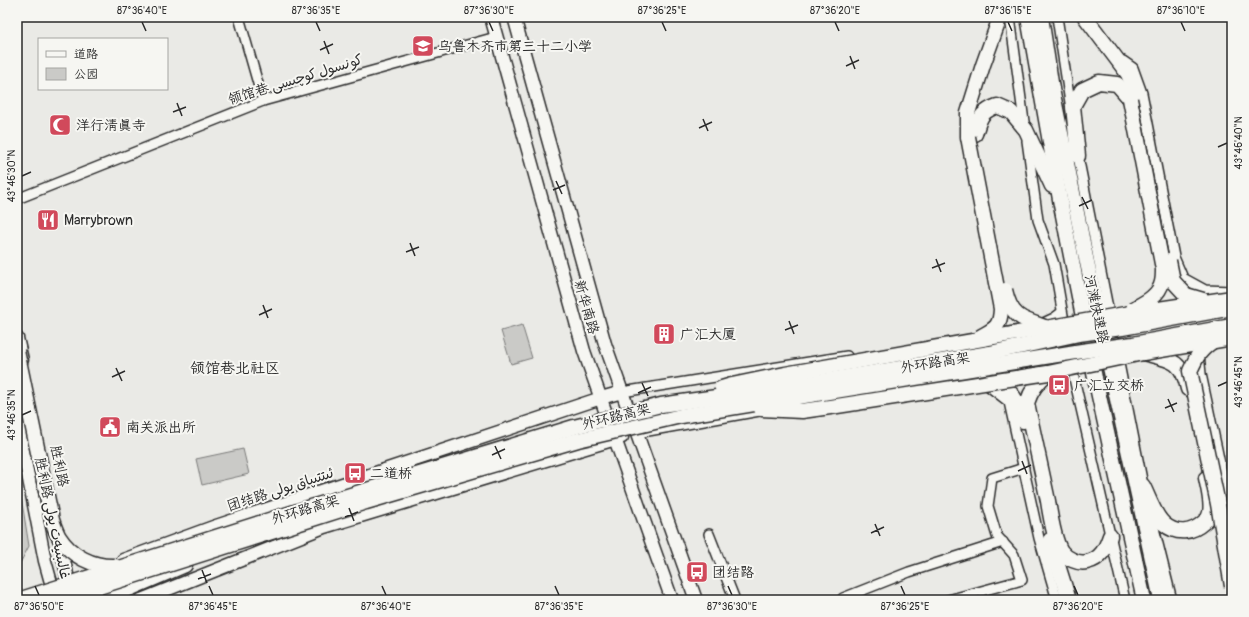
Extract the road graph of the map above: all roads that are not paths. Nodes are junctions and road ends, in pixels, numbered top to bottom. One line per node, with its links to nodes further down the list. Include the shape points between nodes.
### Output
1 (239, 17): 13 (street)
2 (491, 17): 10 (main road, 新华南路)
3 (514, 17): 17 (main road, 新华南路)
4 (999, 17): 15 (highway, via 968,113)
5 (1010, 17): 14 (street)
6 (1028, 17): 20 (highway, 河滩快速路)
7 (1041, 17): 76 (highway, 河滩快速路, via 1052,90 1085,253)
8 (1057, 17): 16 (street)
9 (1085, 17): 11 (highway)
10 (496, 36): 13 (street, 领馆巷 كونسول كوچىسى); 18 (main road, 新华南路)
11 (1113, 53): 12 (highway, via 1128,74); 21 (street, via 1133,68 1142,93 1174,257 1183,278 1205,290)
12 (1134, 98): 16 (highway, via 1117,84 1099,82 1082,90 1073,106); 25 (highway, bridge, via 1173,281 1186,295); 28 (highway, bridge, via 1163,269 1162,282 1152,299)
13 (263, 101): 19 (street, 领馆巷 كونسول كوچىسى)
14 (1026, 130): 15 (highway, via 1011,112 997,106 987,109); 20 (highway); 27 (street, via 1038,220 1054,264)
15 (971, 136): 30 (highway, bridge, via 1010,307 1017,316); 36 (highway, bridge, via 1001,308 1001,319 997,326)
16 (1078, 156): 24 (street)
17 (555, 165): 18 (main road); 44 (main road, 新华南路, via 605,344)
18 (533, 170): 45 (main road, 新华南路, via 584,351)
19 (17, 199)
20 (1060, 204): 75 (highway, 河滩快速路)
21 (1232, 291)
22 (1232, 295): 24 (street, via 1171,301 1124,310)
23 (1232, 298): 25 (highway, bridge)
24 (1106, 300): 39 (street)
25 (1207, 301): 28 (highway, bridge)
26 (1232, 308): 46 (highway, 外环路高架, bridge, via 1079,334 990,353)
27 (1062, 312): 42 (street); 44 (street, via 1036,327)
28 (1125, 314): 30 (highway, bridge)
29 (1232, 326): 47 (highway, 外环路高架, bridge)
30 (1047, 328): 36 (highway, bridge)
31 (1232, 334): 34 (street)
32 (17, 338): 59 (main road, 胜利路)
33 (1232, 338): 35 (highway, bridge)
34 (1197, 340): 39 (street, via 1128,351); 53 (street, via 1201,374)
35 (1213, 341): 38 (highway, bridge); 61 (highway, bridge, via 1198,355 1190,371)
36 (972, 342): 46 (highway, bridge, via 732,385)
37 (17, 351): 58 (highway, bridge, via 52,520 59,537 71,551 86,562 104,567)
38 (1143, 353): 40 (highway, bridge); 52 (highway, via 1178,365 1185,376 1209,495 1208,518 1198,527 1185,532 1173,530 1163,523 1156,513)
39 (1118, 359): 52 (street)
40 (1048, 373): 43 (highway, bridge); 55 (highway, via 1031,391 1027,403 1060,550 1067,557 1081,563 1093,561 1103,553)
41 (958, 376): 42 (street, via 1038,362 1064,369); 49 (street); 51 (street, via 987,385 1009,402)
42 (1074, 378): 55 (street)
43 (992, 381): 47 (highway, bridge, via 802,411); 73 (highway, via 1001,385 1014,397 1020,408 1051,544)
44 (622, 392): 45 (main road, 团结路 ئىتتىپاق يولى); 49 (main road, 新华南路)
45 (601, 398): 50 (main road, 新华南路); 59 (main road, 团结路 ئىتتىپاق يولى, via 216,526)
46 (689, 401): 58 (highway, 外环路高架, bridge, via 661,405 574,427)
47 (735, 407): 57 (highway, 外环路高架, bridge, via 681,416 578,440 366,502)
48 (17, 418): 60 (main road, 胜利路 غالىبىيەت يولى)
49 (637, 433): 50 (main road); 69 (main road, 新华南路)
50 (615, 438): 67 (main road, via 324,527); 68 (main road, 新华南路)
51 (1024, 468): 56 (street, via 992,478 988,506 997,536); 72 (street, via 1039,538)
52 (1143, 486): 77 (street)
53 (1232, 520)
54 (709, 534): 70 (street)
55 (1110, 536): 74 (street)
56 (1003, 542): 62 (street, via 909,572); 71 (street, via 1014,555 1022,580)
57 (228, 547): 64 (highway, 外环路高架, bridge); 66 (highway, bridge)
58 (140, 561): 63 (highway, 外环路高架, bridge)
59 (68, 580): 60 (main road, 团结路 ئىتتىپاق يولى); 65 (main road, 胜利路)
60 (52, 586): 63 (main road, 团结路 ئىتتىپاق يولى); 64 (main road, 胜利路 غالىبىيەت يولى)
61 (1232, 586)
62 (843, 598)
63 (17, 600)
64 (57, 600)
65 (73, 600)
66 (103, 600)
67 (141, 600)
68 (672, 600)
69 (696, 600)
70 (735, 600)
71 (948, 600)
72 (1057, 600)
73 (1069, 600)
74 (1125, 600)
75 (1144, 600)
76 (1161, 600)
77 (1172, 600)

